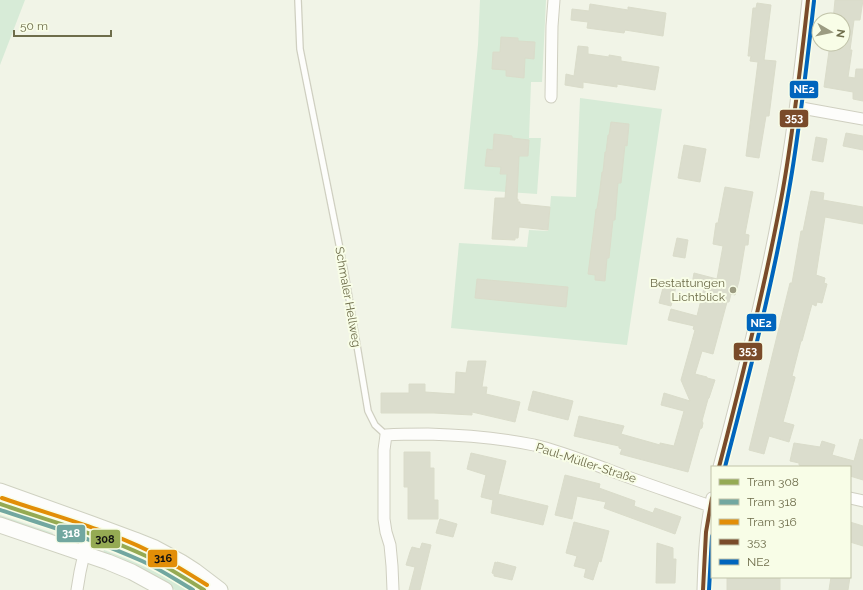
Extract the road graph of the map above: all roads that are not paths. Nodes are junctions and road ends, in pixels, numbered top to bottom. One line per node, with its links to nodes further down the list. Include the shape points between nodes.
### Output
1 (298, 0): 7 (lane, Schmaler Hellweg, via 300,49 345,274 368,411 375,426)
2 (554, 0): 4 (street)
3 (808, 0): 5 (street)
4 (551, 97)
5 (796, 107): 6 (street); 8 (street, via 764,286)
6 (863, 119)
7 (386, 435): 12 (street, Paul-Müller-Straße, via 472,436 535,446); 19 (street, via 384,519 390,545)
8 (724, 466)
9 (0, 491): 13 (main road)
10 (851, 498): 11 (street)
11 (863, 501)
12 (711, 502): 20 (street, via 704,545)
13 (92, 524): 15 (main road); 18 (main road, via 155,548 181,562)
14 (0, 526): 15 (main road)
15 (84, 554): 16 (street); 17 (main road, via 132,572)
16 (77, 590)
17 (165, 590)
18 (220, 590)
19 (393, 590)
20 (703, 590)

